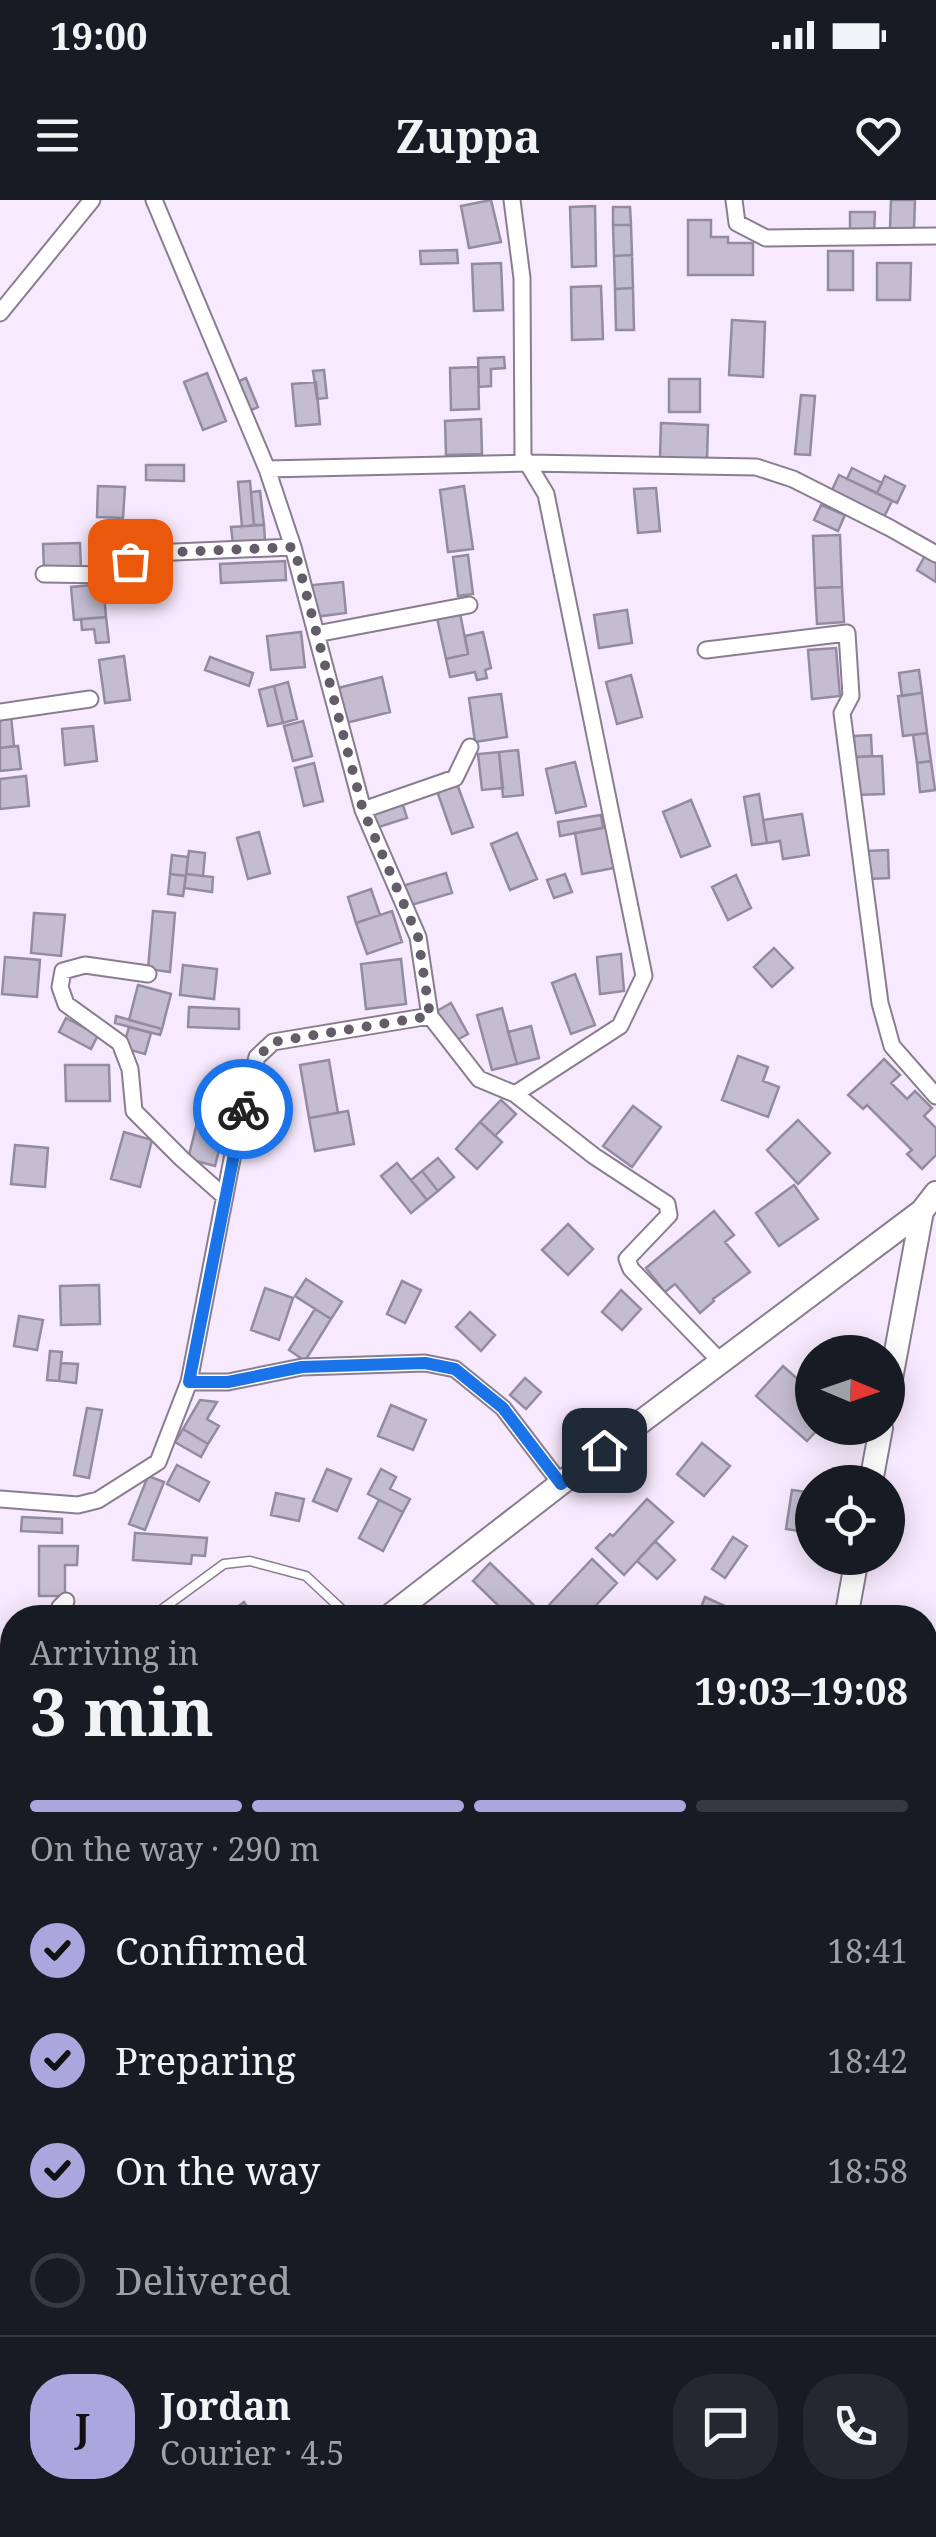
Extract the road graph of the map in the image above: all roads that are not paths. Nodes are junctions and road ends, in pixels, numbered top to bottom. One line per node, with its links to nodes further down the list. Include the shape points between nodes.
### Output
1 (92, 200): 6 (street)
2 (154, 200): 8 (street)
3 (512, 200): 7 (street, via 522,278)
4 (734, 200): 5 (street, via 737,224 766,238)
5 (936, 236)
6 (0, 313)
7 (528, 463): 8 (street); 10 (street, via 756,467); 21 (street, via 546,494 644,976 620,1026)
8 (268, 469): 9 (street)
9 (294, 547): 11 (street, via 152,553 113,574); 13 (street)
10 (936, 554)
11 (44, 574)
12 (469, 606): 13 (street)
13 (316, 634): 18 (street)
14 (706, 650): 22 (street, via 847,633 851,696 842,713 880,1002 892,1046)
15 (90, 699): 16 (street)
16 (0, 712)
17 (470, 748): 18 (street, via 455,778)
18 (363, 810): 20 (street, via 418,937)
19 (148, 974): 23 (street, via 85,965 63,971 60,987 66,1004 120,1043 134,1111)
20 (430, 1016): 21 (street, via 480,1079); 23 (street, via 273,1042 258,1057)
21 (516, 1094): 26 (street, via 667,1204 669,1214 627,1259)
22 (936, 1096)
23 (225, 1197): 27 (street)
24 (929, 1202): 25 (street); 26 (street)
25 (901, 1335)
26 (720, 1362): 28 (street)
27 (189, 1382): 28 (street, via 228,1382 302,1367 425,1363 455,1369 503,1408); 29 (street, via 158,1462 98,1500 78,1505)
28 (561, 1484): 35 (street)
29 (0, 1499)
30 (854, 1575): 36 (street)
31 (66, 1601): 32 (street)
32 (62, 1605)
33 (168, 1605): 34 (lane, via 224,1564 250,1561 306,1576)
34 (337, 1605)
35 (404, 1605)
36 (848, 1605)

